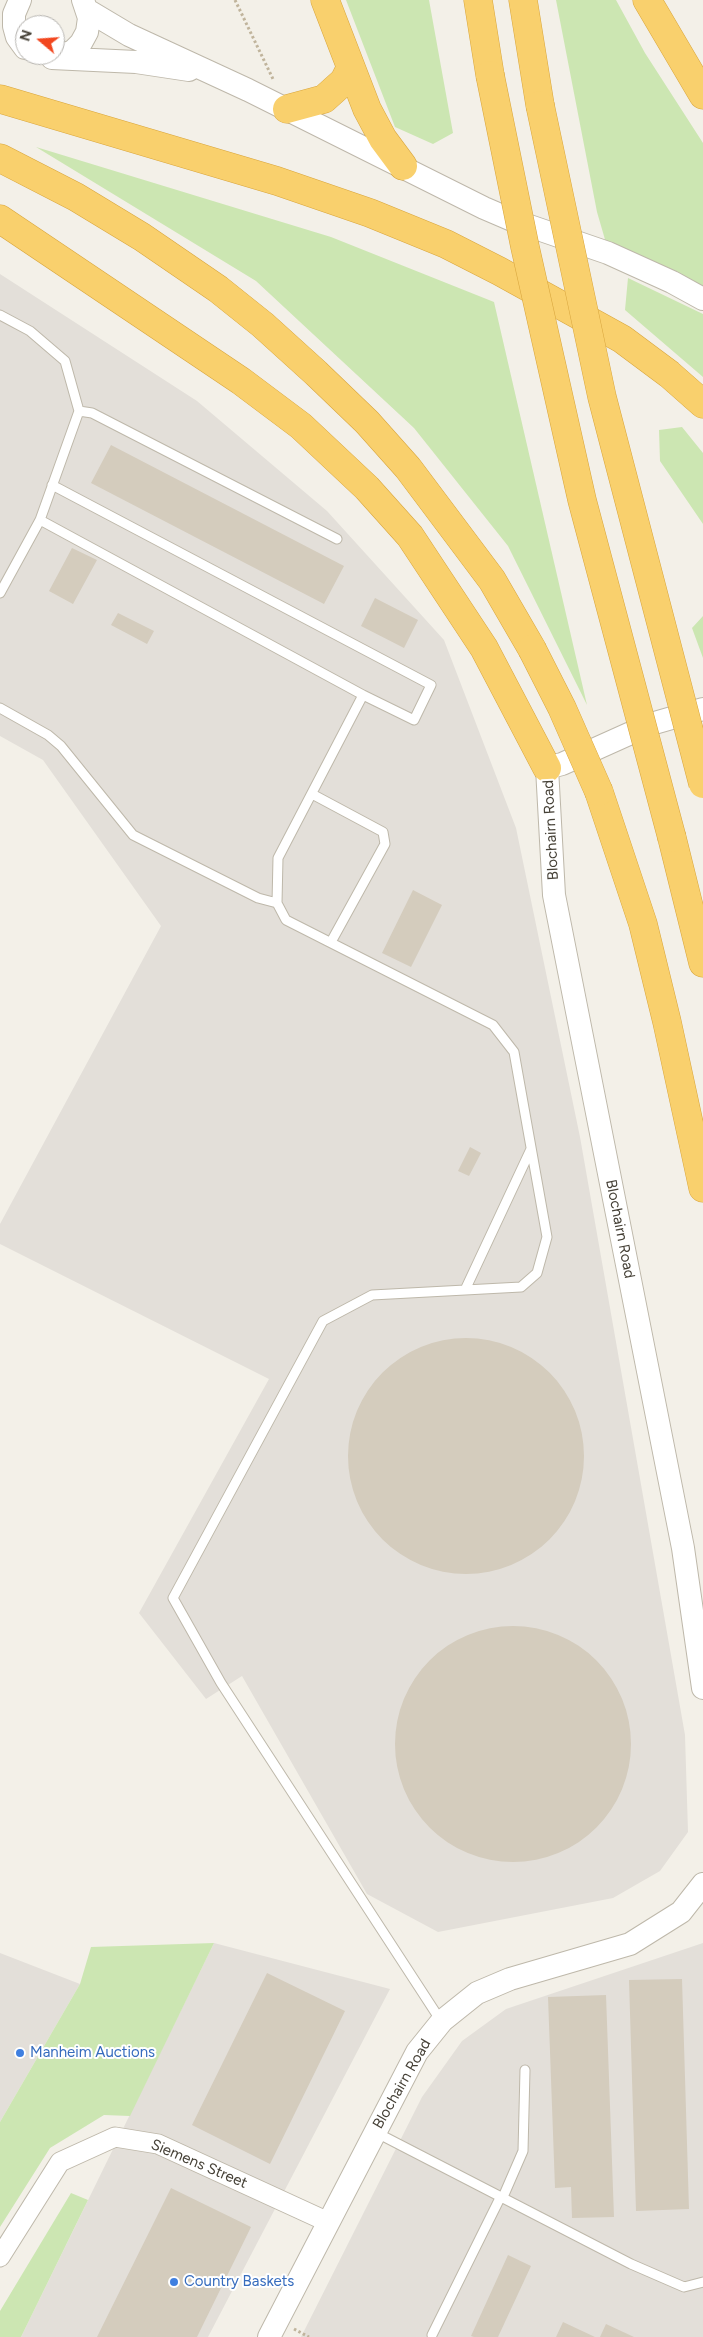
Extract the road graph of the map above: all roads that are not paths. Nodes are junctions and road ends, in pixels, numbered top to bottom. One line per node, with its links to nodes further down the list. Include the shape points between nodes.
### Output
1 (20, 0): 7 (street, via 14,14)
2 (325, 0): 10 (highway)
3 (478, 0): 34 (highway, bridge, via 525,248 582,500)
4 (523, 0): 30 (highway, bridge, via 540,105 602,397)
5 (647, 0): 12 (highway)
6 (85, 5): 8 (street, via 89,18 87,32 82,43 73,51); 11 (street, via 130,35)
7 (15, 29)
8 (65, 53)
9 (65, 59): 11 (street, via 169,66)
10 (350, 69): 14 (highway, via 344,81 324,98); 16 (highway, via 375,124)
11 (229, 81): 14 (street)
12 (703, 94)
13 (0, 99): 20 (highway, via 277,181 370,213 446,244 622,339)
14 (287, 109): 16 (street)
15 (0, 158): 36 (highway, bridge, via 76,196 218,289 263,325 367,422 420,483 492,580 562,708 599,792 643,924)
16 (403, 166): 18 (street, via 484,208 608,254)
17 (0, 219): 29 (highway, via 241,381 301,426 367,488 410,536 484,648)
18 (703, 299)
19 (0, 316): 21 (lane, via 30,331 65,361)
20 (703, 404)
21 (79, 411): 22 (lane); 24 (lane, via 92,413)
22 (52, 485): 23 (lane); 26 (lane, via 431,685 414,720)
23 (40, 520): 25 (lane); 26 (lane)
24 (338, 539)
25 (0, 593)
26 (363, 695): 31 (lane)
27 (0, 708): 32 (lane, via 61,746 133,834 258,898)
28 (703, 709): 29 (street, via 651,724)
29 (547, 768): 38 (street, Blochairn Road, via 554,894 683,1548)
30 (703, 784)
31 (312, 794): 32 (lane, via 278,858); 33 (lane, via 383,832 385,844)
32 (277, 903): 33 (lane, via 286,920)
33 (331, 942): 35 (lane, via 493,1025 514,1052)
34 (703, 963)
35 (531, 1149): 37 (lane); 37 (lane, via 547,1236 537,1273 520,1287)
36 (703, 1188)
37 (465, 1290): 40 (lane, via 372,1295 323,1321 173,1598 221,1683)
38 (703, 1688)
39 (703, 1884): 40 (street, Blochairn Road, via 681,1912 630,1944 510,1979 478,1993)
40 (442, 2021): 42 (street, Blochairn Road, via 417,2052)
41 (525, 2070): 43 (lane, via 523,2151)
42 (374, 2131): 43 (lane); 44 (street, Blochairn Road)
43 (502, 2196): 46 (lane, via 630,2264 684,2286); 47 (lane)
44 (328, 2222): 45 (street, Siemens Street, via 158,2144 115,2137 60,2162); 48 (street, Blochairn Road)
45 (0, 2257)
46 (703, 2282)
47 (432, 2335)
48 (269, 2337)

